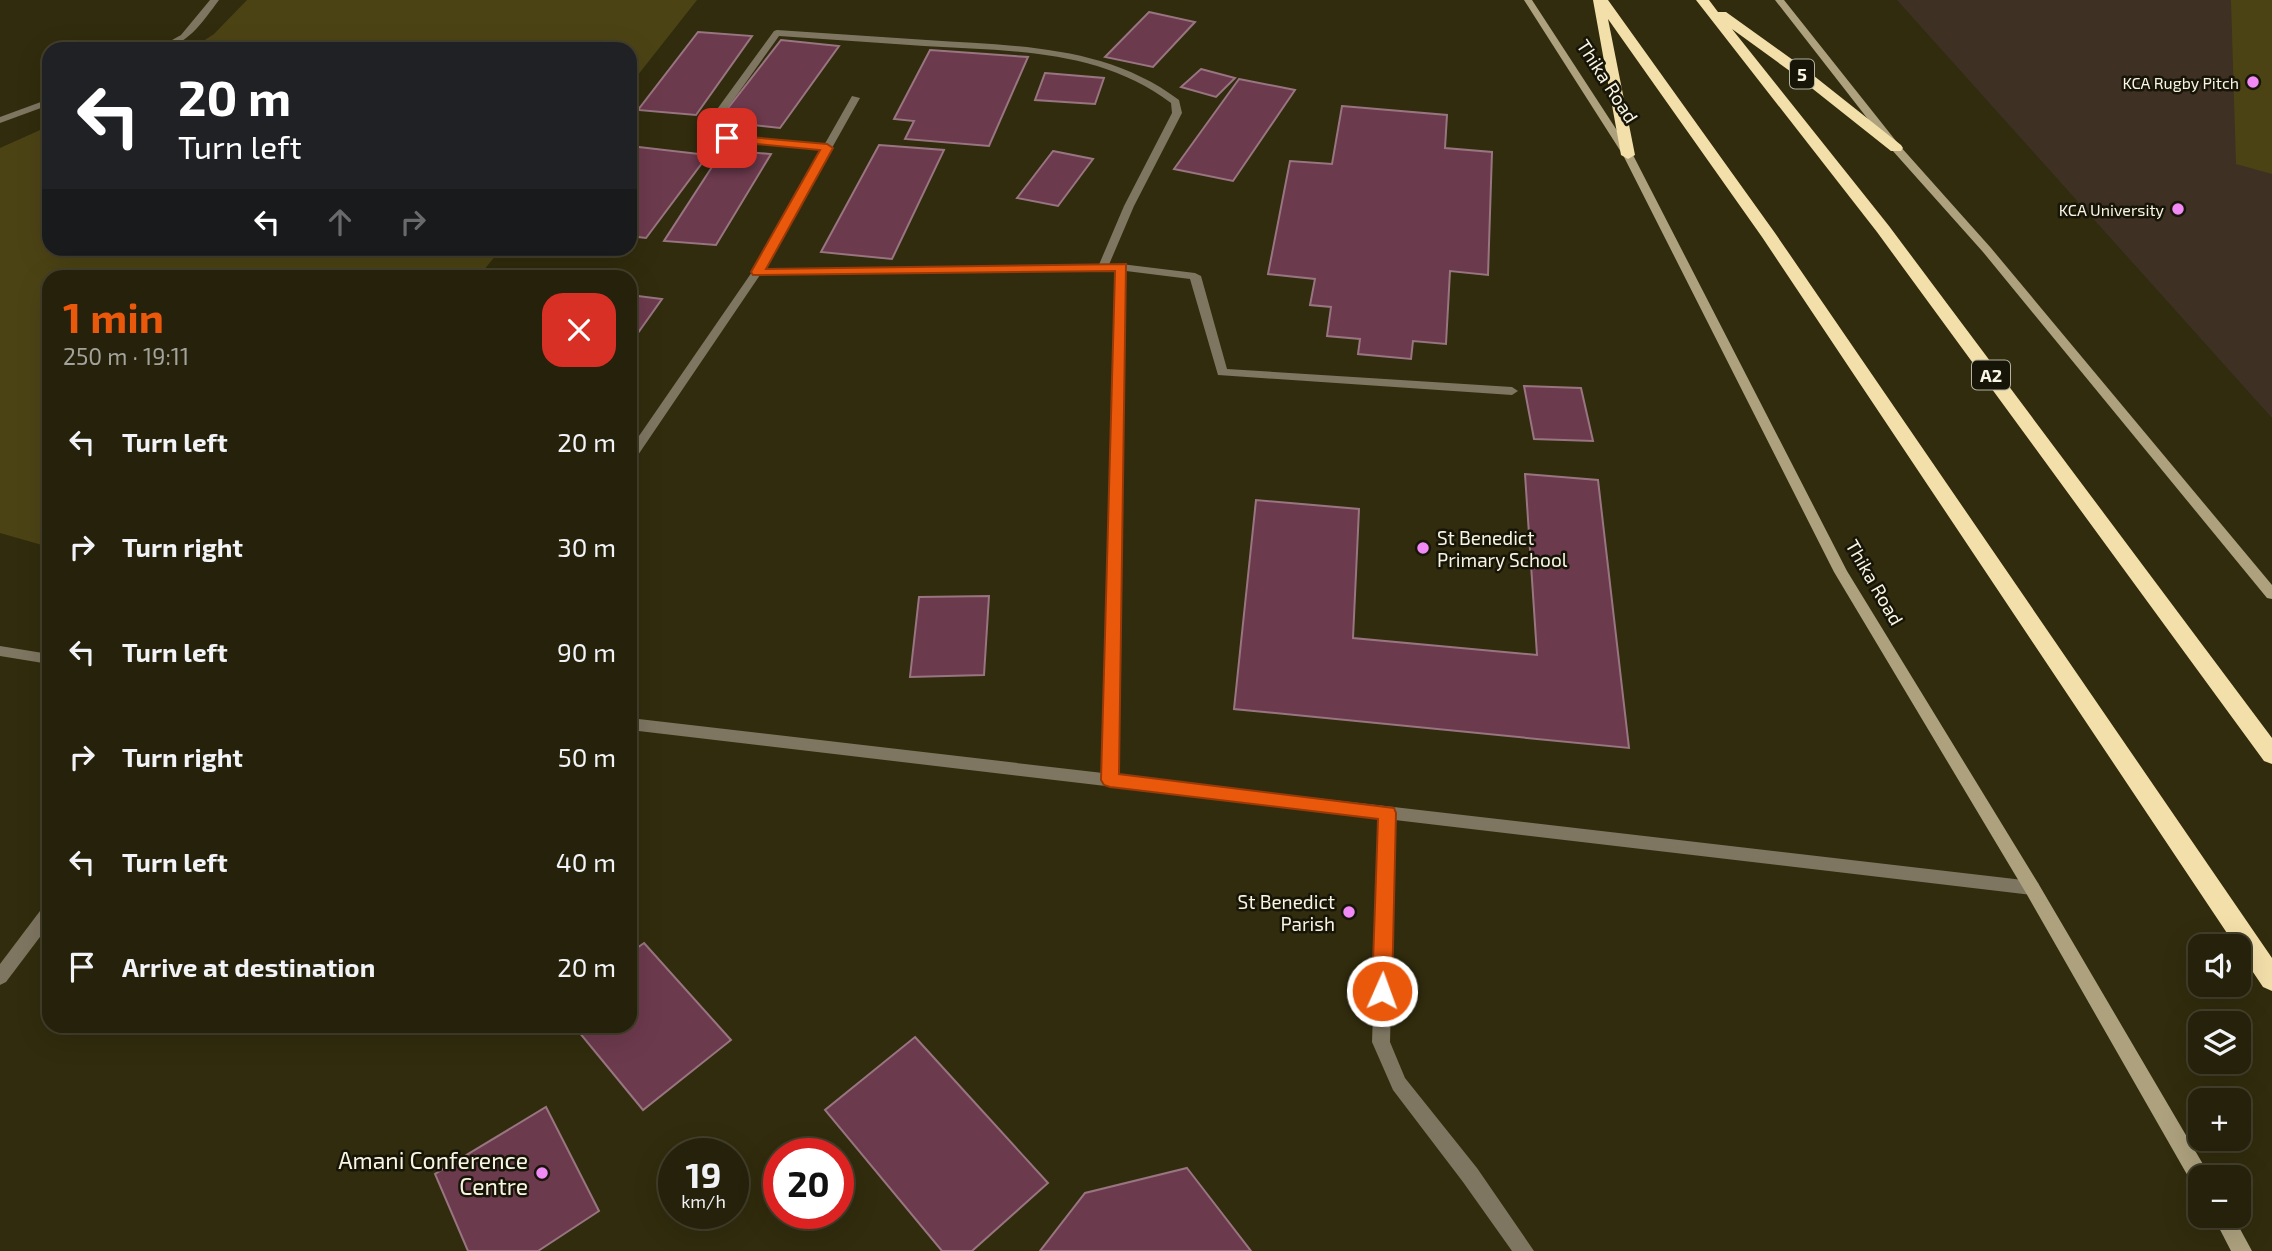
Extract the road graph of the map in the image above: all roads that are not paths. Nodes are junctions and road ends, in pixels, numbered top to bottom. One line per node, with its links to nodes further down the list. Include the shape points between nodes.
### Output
1 (215, 0): 6 (street)
2 (1528, 0): 12 (main road, Thika Road)
3 (1600, 0): 12 (highway); 28 (highway, Thika Road, via 1769,236)
4 (1779, 0): 11 (main road)
5 (1703, 2): 11 (highway, 5); 22 (highway, A2, via 1883,229)
6 (174, 42)
7 (855, 98): 10 (street)
8 (42, 105): 9 (street)
9 (0, 120)
10 (827, 148): 13 (street, via 702,136 777,33 1037,50 1143,78 1176,102 1177,113); 15 (street)
11 (1896, 148): 18 (main road, via 1987,250)
12 (1628, 155): 25 (main road, Thika Road, via 1841,572)
13 (1103, 267): 14 (street); 15 (street)
14 (1121, 267): 16 (street, via 1195,276 1222,372); 23 (street)
15 (757, 272): 17 (street)
16 (1512, 391)
17 (637, 448)
18 (2272, 594)
19 (0, 651): 20 (street)
20 (42, 658)
21 (637, 725): 23 (street)
22 (2272, 755)
23 (1110, 780): 24 (street)
24 (1388, 813): 25 (street); 31 (street, via 1381,1042 1399,1084)
25 (2032, 888): 29 (main road, Thika Road)
26 (42, 921): 27 (street)
27 (0, 977)
28 (2272, 979)
29 (2192, 1165)
30 (2229, 1228): 32 (main road)
31 (1524, 1251)
32 (2242, 1251)

